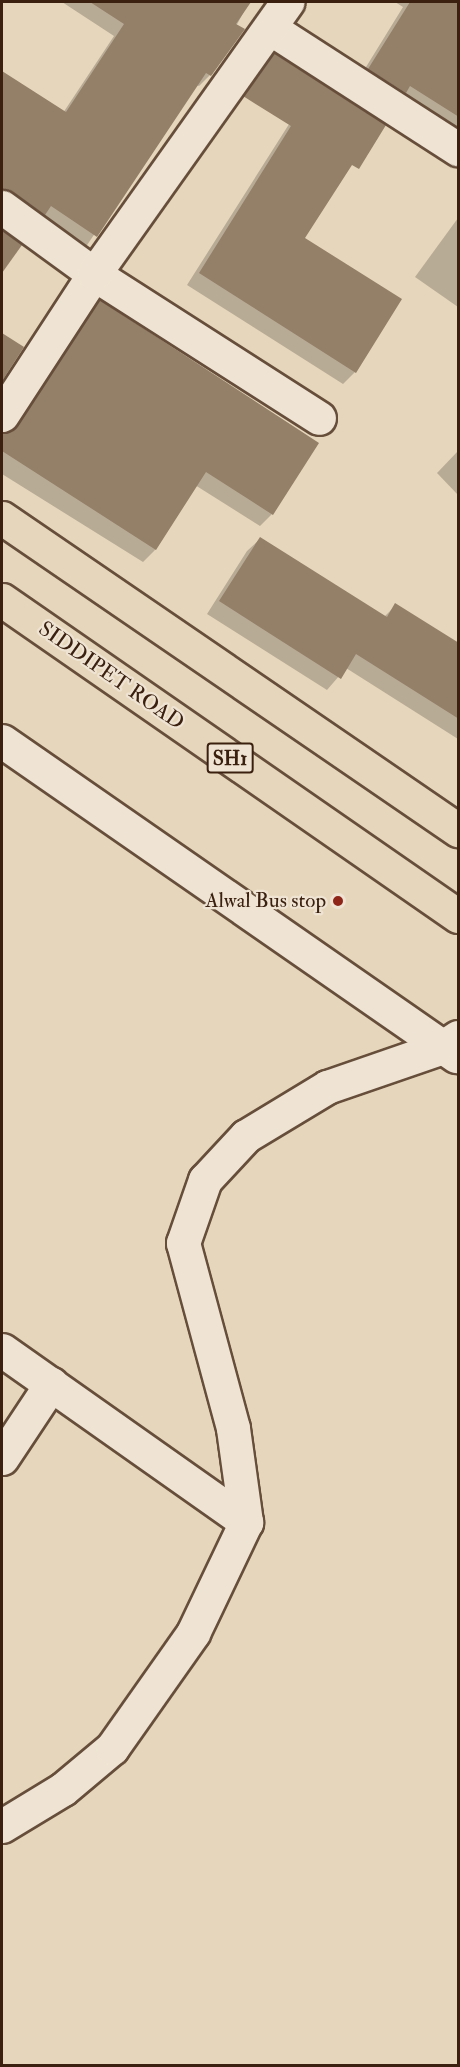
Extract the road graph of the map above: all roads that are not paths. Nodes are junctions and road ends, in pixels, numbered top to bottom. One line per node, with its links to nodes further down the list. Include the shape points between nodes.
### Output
1 (288, 2): 2 (street)
2 (270, 28): 3 (street); 5 (street)
3 (459, 149)
4 (2, 207): 5 (street)
5 (94, 274): 6 (street); 7 (street)
6 (2, 415)
7 (319, 418)
8 (2, 518): 11 (main road)
9 (2, 600): 12 (main road, SIDDIPET ROAD / SH1)
10 (2, 741): 13 (street)
11 (459, 830)
12 (459, 916)
13 (454, 1048): 17 (street, via 327,1087 246,1136 206,1180 183,1243 233,1428)
14 (2, 1350): 15 (street)
15 (51, 1384): 16 (street); 17 (street)
16 (2, 1458)
17 (246, 1521): 18 (street, via 193,1632 112,1748 63,1789)
18 (2, 1826)

